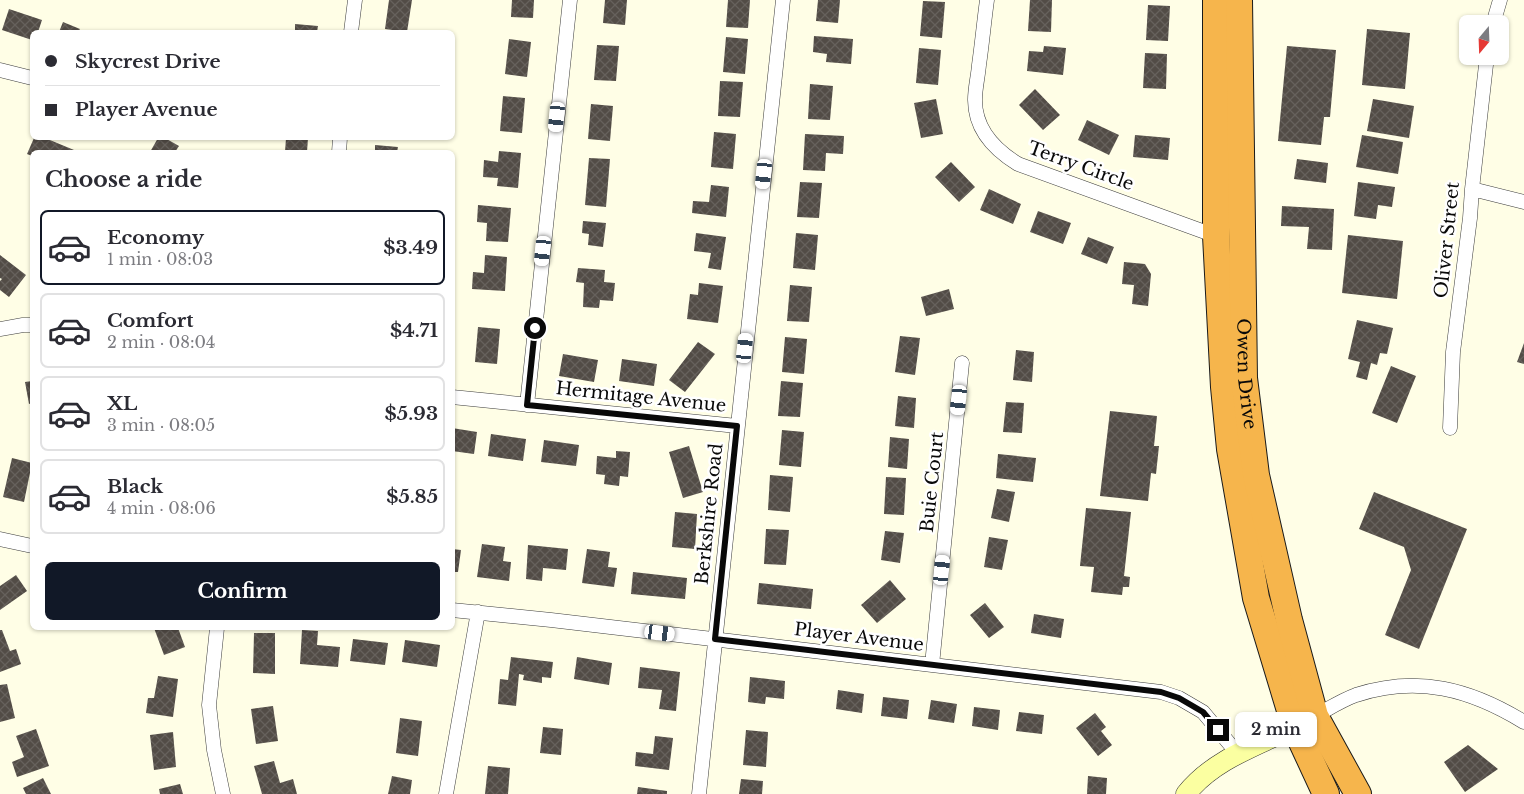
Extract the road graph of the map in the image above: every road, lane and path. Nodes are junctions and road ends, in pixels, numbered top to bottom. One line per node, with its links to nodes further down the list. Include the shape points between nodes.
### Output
1 (355, 0): 9 (street)
2 (570, 0): 20 (street)
3 (782, 0): 21 (street, Berkshire Road)
4 (987, 0): 15 (street, Terry Circle, via 975,99 983,131 992,144 1018,164)
5 (1216, 0): 15 (highway, Owen Drive)
6 (1239, 0): 30 (highway, Owen Drive, via 1244,378 1256,476 1289,620)
7 (1500, 0): 8 (street)
8 (1496, 15)
9 (351, 30)
10 (1486, 65): 13 (street, Oliver Street)
11 (0, 70): 12 (street)
12 (30, 78)
13 (1472, 190): 14 (street); 22 (street, Oliver Street, via 1454,352)
14 (1524, 202)
15 (1216, 236): 30 (highway, Owen Drive, via 1230,449 1256,598)
16 (30, 325): 17 (street)
17 (0, 329)
18 (962, 362): 29 (street, Buie Court)
19 (455, 397): 20 (street, Hermitage Avenue)
20 (527, 405): 21 (street, Hermitage Avenue)
21 (737, 426): 28 (street, Berkshire Road)
22 (1450, 428)
23 (0, 538): 24 (street)
24 (30, 546)
25 (455, 610): 26 (street, Player Avenue)
26 (478, 612): 28 (street, Player Avenue); 34 (street)
27 (217, 630): 33 (street, via 209,705)
28 (715, 639): 29 (street, Player Avenue); 35 (street, Berkshire Road)
29 (932, 665): 32 (street, Player Avenue, via 1161,692 1203,712)
30 (1305, 722): 31 (street, via 1354,695 1415,686 1436,687 1474,696); 32 (main road); 37 (highway); 38 (highway)
31 (1524, 722)
32 (1238, 754): 36 (main road, via 1208,772)
33 (223, 794)
34 (446, 794)
35 (699, 794)
36 (1186, 794)
37 (1326, 794)
38 (1358, 794)

